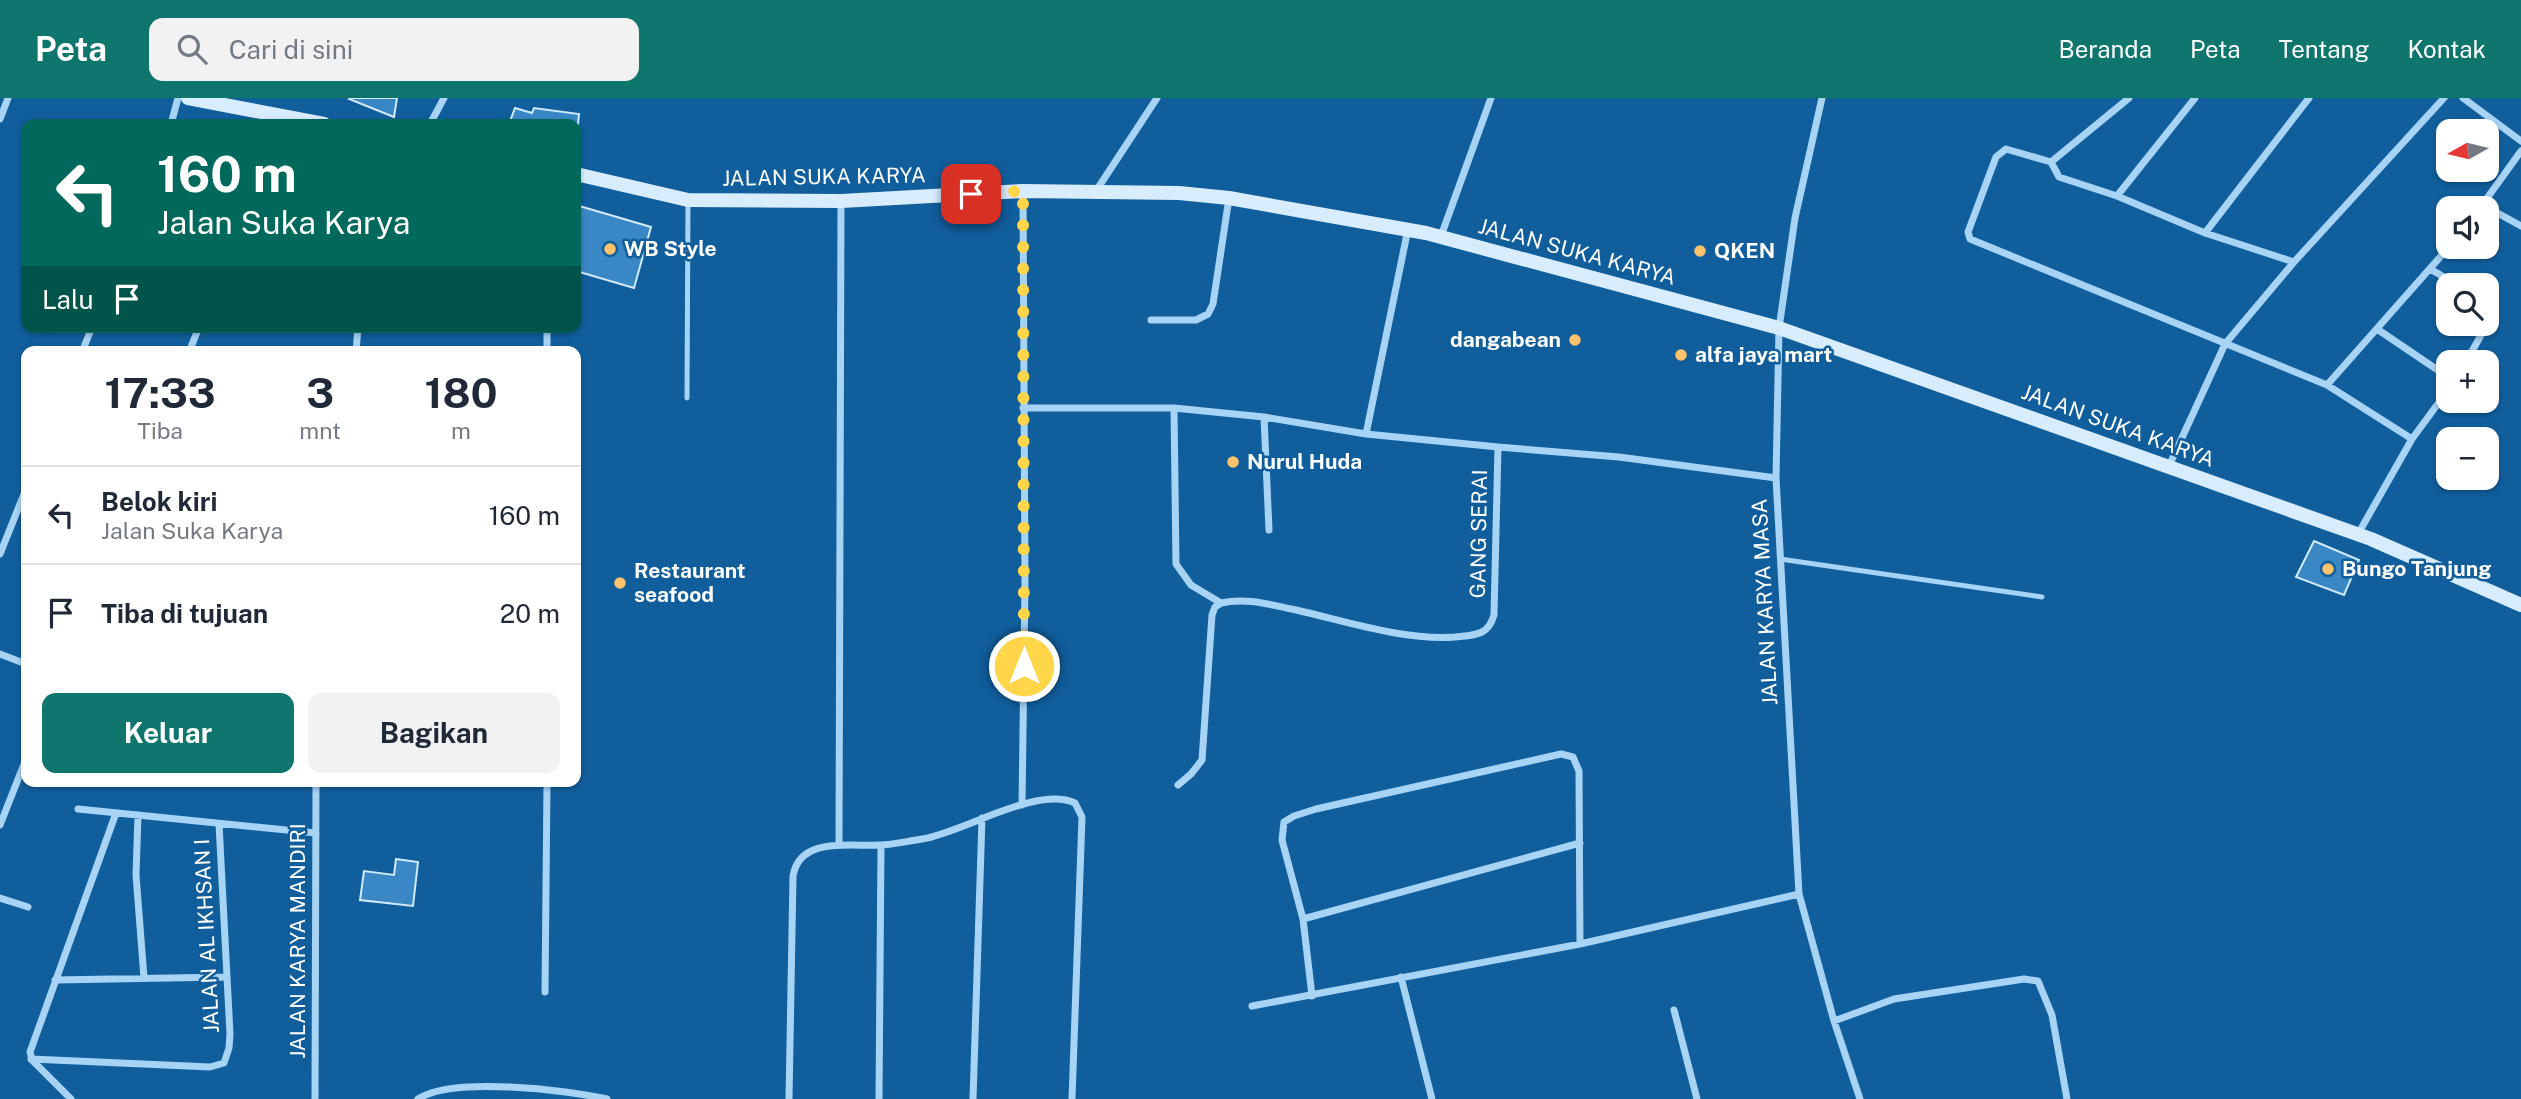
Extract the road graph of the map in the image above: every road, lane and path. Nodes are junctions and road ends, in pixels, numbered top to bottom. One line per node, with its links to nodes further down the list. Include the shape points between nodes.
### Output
1 (8, 98): 14 (street)
2 (178, 98): 15 (street)
3 (188, 98): 13 (main road)
4 (444, 98): 17 (street)
5 (1157, 98): 23 (street)
6 (1491, 98): 33 (street)
7 (1822, 98): 39 (street, JALAN KARYA MASA, via 1795,218)
8 (2129, 98): 20 (street)
9 (2194, 98): 24 (street)
10 (2309, 98): 32 (street)
11 (2444, 98): 35 (street)
12 (2463, 98): 18 (street)
13 (242, 103): 16 (main road)
14 (0, 119)
15 (172, 119)
16 (280, 119)
17 (433, 119)
18 (2521, 141)
19 (2521, 151): 25 (street)
20 (2051, 162): 24 (street, via 2059,177); 41 (street, via 2006,149 1996,157 1968,232 1970,239)
21 (581, 175): 27 (main road, JALAN SUKA KARYA)
22 (1023, 191): 23 (main road, JALAN SUKA KARYA); 28 (main road, JALAN SUKA KARYA); 46 (street)
23 (1096, 191): 26 (main road, JALAN SUKA KARYA)
24 (2117, 196): 32 (street)
25 (2489, 196)
26 (1229, 198): 31 (main road, JALAN SUKA KARYA); 38 (street, via 1208,314 1196,320)
27 (688, 200): 28 (main road, JALAN SUKA KARYA); 44 (lane)
28 (841, 201): 77 (street)
29 (2499, 215): 30 (street)
30 (2521, 226)
31 (1409, 229): 33 (main road, JALAN SUKA KARYA); 49 (street)
32 (2205, 233): 35 (street)
33 (1441, 236): 39 (main road, JALAN SUKA KARYA)
34 (2439, 259): 36 (street)
35 (2294, 262): 41 (street)
36 (2430, 269): 37 (street); 40 (street)
37 (2437, 273)
38 (1150, 320)
39 (1779, 328): 52 (main road, JALAN SUKA KARYA); 53 (street, JALAN KARYA MASA)
40 (2377, 329): 42 (street); 43 (street)
41 (2225, 344): 43 (street); 52 (street)
42 (2436, 369)
43 (2327, 385): 50 (street)
44 (687, 398)
45 (2436, 406): 50 (street)
46 (1023, 408): 47 (street); 68 (street)
47 (1174, 408): 48 (street); 60 (street, via 1176,564 1191,585)
48 (1264, 417): 49 (street); 55 (street)
49 (1366, 434): 51 (street)
50 (2412, 439): 56 (street)
51 (1498, 447): 53 (street, GANG SERAI); 60 (street, GANG SERAI, via 1494,615 1485,631 1441,638 1268,604)
52 (2168, 467): 56 (main road, JALAN SUKA KARYA)
53 (1776, 478): 58 (street, JALAN KARYA MASA)
54 (21, 502): 57 (street)
55 (1269, 530)
56 (2358, 534): 61 (main road, JALAN SUKA KARYA)
57 (0, 554)
58 (1780, 559): 59 (lane); 79 (street, JALAN KARYA MASA)
59 (2042, 597)
60 (1221, 603): 65 (street, via 1212,615 1202,760)
61 (2521, 605)
62 (0, 654): 63 (street)
63 (21, 662)
64 (21, 772): 74 (street)
65 (1178, 785)
66 (316, 787): 75 (street, JALAN KARYA MANDIRI)
67 (547, 787): 88 (street)
68 (1023, 805): 72 (street); 104 (street, via 1062,798 1075,803 1082,817)
69 (78, 809): 70 (street)
70 (116, 813): 71 (street); 87 (street)
71 (138, 815): 73 (street); 86 (street, via 136,875)
72 (982, 818): 78 (street, via 930,838); 103 (street)
73 (219, 824): 75 (street); 84 (street, JALAN AL IKHSAN I)
74 (0, 825)
75 (316, 833): 97 (street, JALAN KARYA MANDIRI)
76 (1580, 843): 82 (street); 82 (street, via 1579,771 1573,757 1561,754 1316,809 1287,820 1282,833); 83 (street)
77 (839, 845): 78 (street); 101 (street, via 808,851 795,868)
78 (881, 845): 102 (street)
79 (1799, 894): 83 (street); 92 (street, JALAN KARYA MASA)
80 (0, 898): 81 (street)
81 (28, 906)
82 (1303, 919): 89 (street)
83 (1580, 944): 85 (street)
84 (227, 976): 86 (street); 93 (street, JALAN AL IKHSAN I, via 230,1041 221,1065)
85 (1401, 977): 89 (street); 105 (street)
86 (144, 978): 87 (street)
87 (55, 980): 93 (street)
88 (545, 992)
89 (1312, 996): 90 (street)
90 (1252, 1006)
91 (1674, 1010): 106 (street)
92 (1833, 1021): 107 (street, JALAN KARYA MASA); 108 (street, via 1894,999 2024,979 2038,981 2052,1015)
93 (31, 1059): 96 (street)
94 (505, 1088): 95 (street); 98 (street, via 453,1088); 99 (street)
95 (589, 1097): 100 (street)
96 (71, 1099)
97 (315, 1099)
98 (418, 1099)
99 (505, 1099)
100 (607, 1099)
101 (789, 1099)
102 (879, 1099)
103 (973, 1099)
104 (1072, 1099)
105 (1432, 1099)
106 (1697, 1099)
107 (1860, 1099)
108 (2067, 1099)

